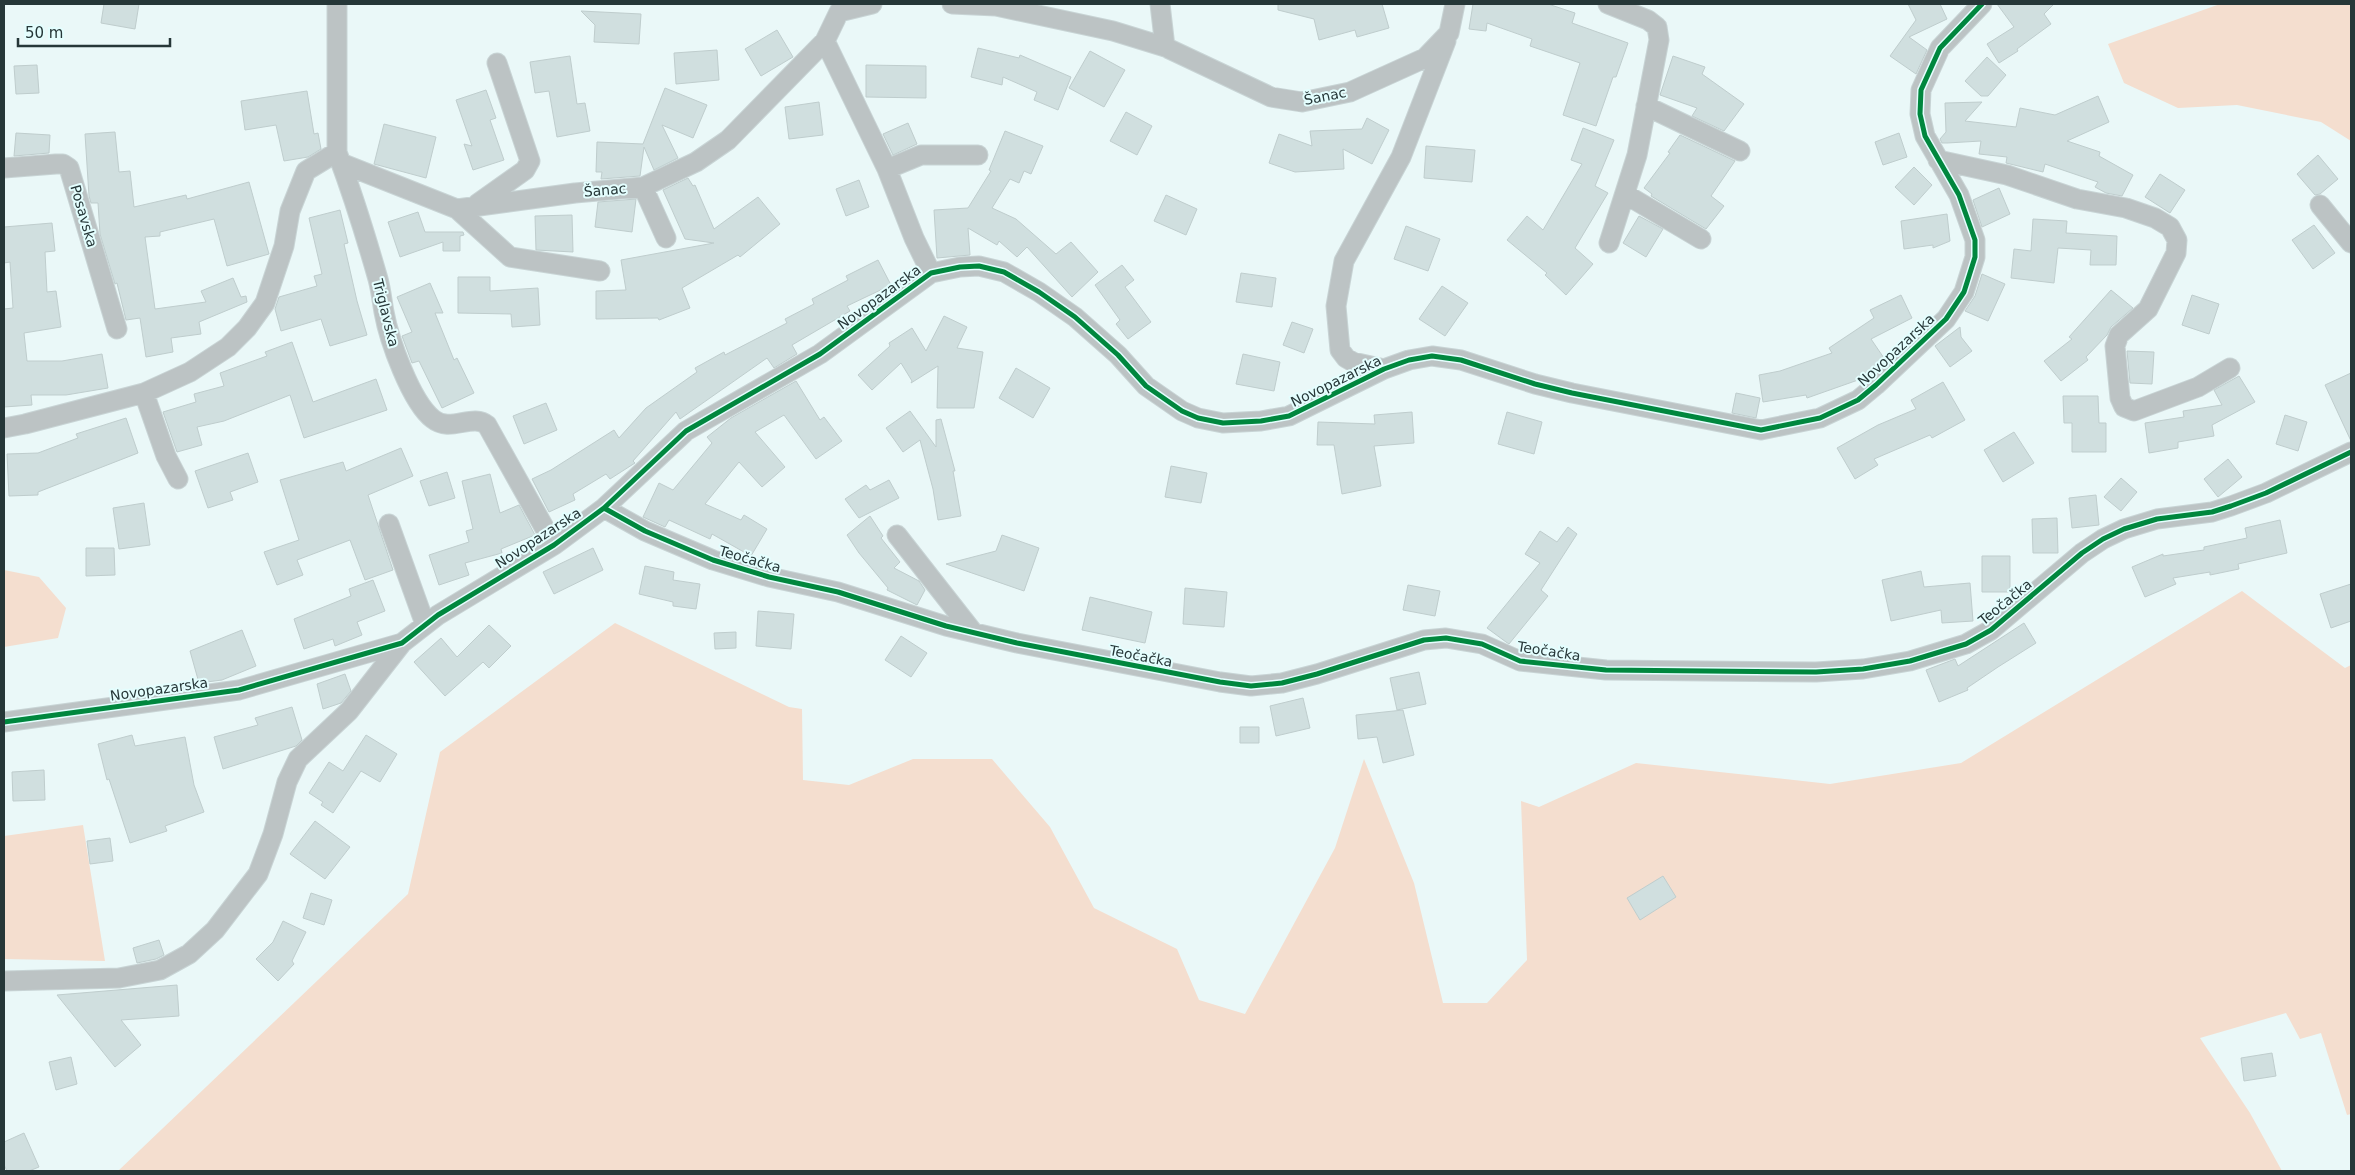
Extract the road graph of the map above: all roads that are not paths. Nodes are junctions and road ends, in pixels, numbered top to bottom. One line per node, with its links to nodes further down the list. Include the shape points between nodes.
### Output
1 (337, 4): 16 (street, Triglavska)
2 (872, 4): 8 (street, Šanac)
3 (952, 4): 11 (street, Šanac, via 996,6 1044,15)
4 (1160, 4): 11 (street)
5 (1455, 4): 9 (street)
6 (1608, 4): 13 (street, via 1648,20 1656,27 1659,40)
7 (1982, 4): 17 (street, Novopazarska, via 1940,48 1921,90 1920,114 1925,136)
8 (837, 8): 10 (street, Šanac)
9 (1449, 33): 11 (street, Šanac, via 1424,58 1386,77 1350,92 1302,102 1271,98); 32 (street, Novopazarska, via 1401,157 1344,261 1336,306 1340,350 1353,362)
10 (825, 41): 19 (street); 20 (street, Šanac, via 717,148)
11 (1165, 47)
12 (497, 63): 23 (street, via 530,161 524,170)
13 (1646, 106): 14 (street); 21 (street, via 1637,155)
14 (1740, 151)
15 (978, 155): 19 (street, via 920,155)
16 (339, 157): 23 (street, Šanac); 33 (street, via 306,171 290,211 284,246 265,303 228,347 190,372); 34 (street, Triglavska, via 379,281 395,352 418,401 434,420 456,425)
17 (1938, 160): 31 (street, via 2007,175 2077,199 2126,208 2170,227 2177,240 2176,254 2148,310 2119,335 2115,346 2120,398 2124,407 2134,410 2198,388); 32 (street, Novopazarska, via 1959,195 1975,240 1975,256 1964,292 1946,319 1876,385 1858,400 1820,418 1761,430 1553,389 1461,360 1432,356 1409,360)
18 (4, 168): 30 (street, Posavska, via 56,164 69,168)
19 (887, 169): 29 (street)
20 (643, 187): 23 (street, Šanac); 24 (street)
21 (1625, 194): 25 (street); 26 (street)
22 (2320, 205): 27 (street)
23 (466, 208): 28 (street, via 510,257)
24 (666, 238)
25 (1701, 239)
26 (1609, 243)
27 (2351, 243)
28 (600, 272)
29 (931, 273): 32 (street, Novopazarska, via 979,266 1004,272 1075,317 1118,355 1146,386 1198,418 1224,423 1289,416); 38 (street, Novopazarska, via 820,354 686,431)
30 (117, 329)
31 (2230, 368)
32 (1384, 370)
33 (144, 392): 35 (street); 37 (street, via 166,456)
34 (482, 421): 41 (street, Novopazarska)
35 (4, 428)
36 (2351, 452): 43 (street, Teočačka, via 2232,506 2157,519 2124,529 2082,553 1991,630 1966,644 1939,654 1862,669 1816,672 1606,670 1520,661 1482,644 1446,638 1409,644 1291,680 1252,686 1082,656)
37 (178, 479)
38 (604, 508): 41 (street, Novopazarska); 43 (street, Teočačka, via 645,531 713,560 768,577 838,592)
39 (389, 524): 42 (street)
40 (897, 535): 43 (street)
41 (554, 545): 42 (street, Novopazarska)
42 (425, 624): 44 (street, Novopazarska)
43 (973, 632)
44 (402, 642): 45 (street, Novopazarska, via 240,690); 46 (street, Novopazarska, via 349,711 298,759 287,782 258,874 215,930 189,954 160,970 119,978)
45 (4, 722)
46 (4, 981)

